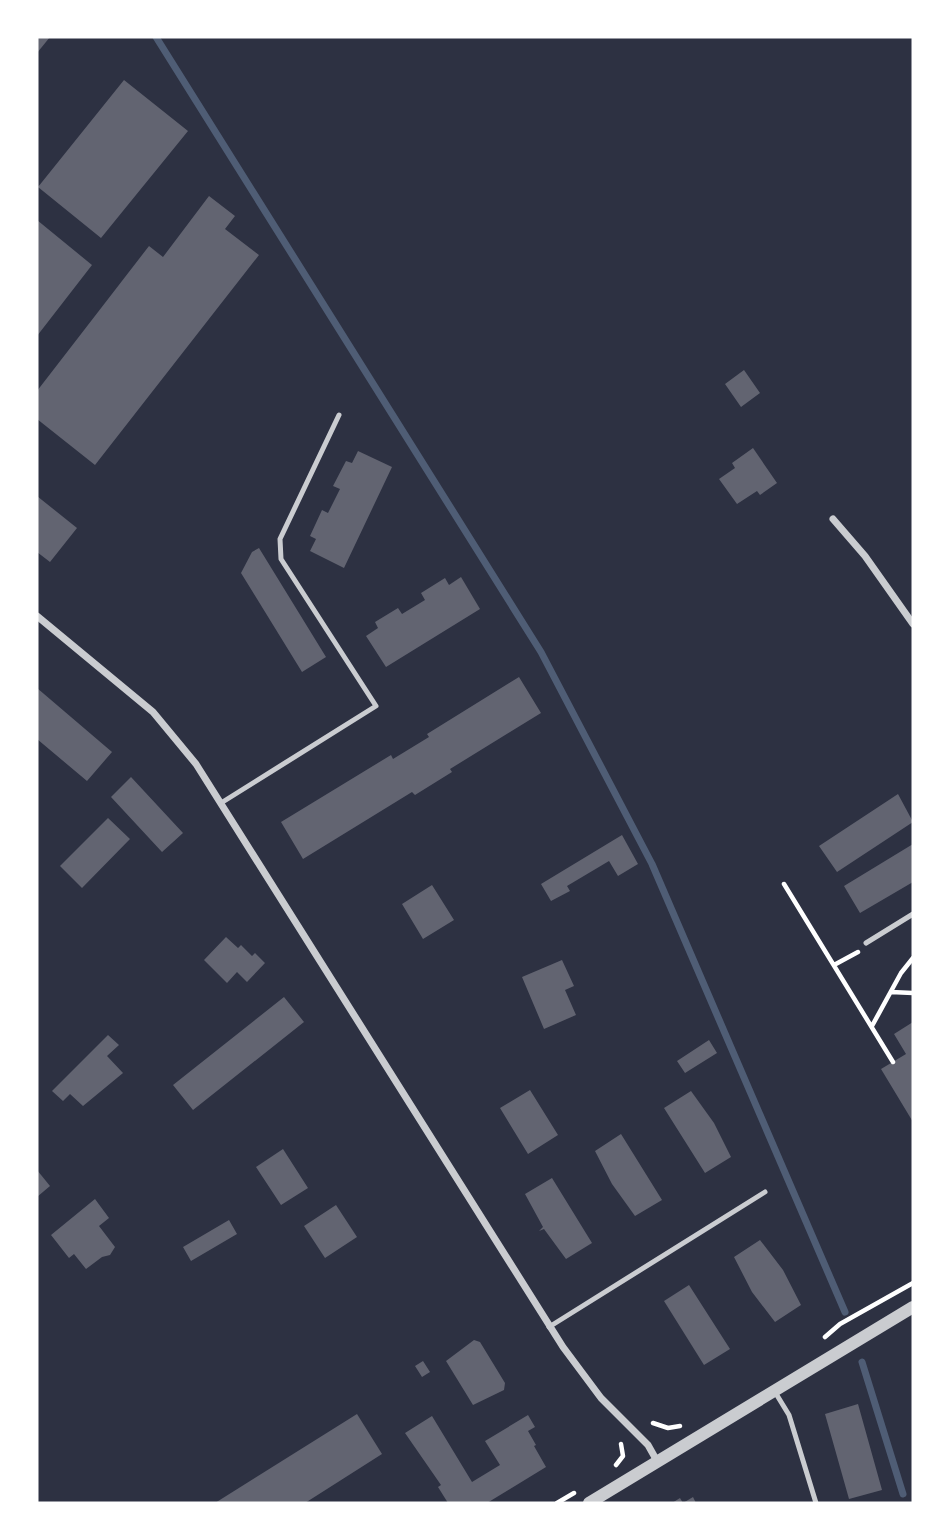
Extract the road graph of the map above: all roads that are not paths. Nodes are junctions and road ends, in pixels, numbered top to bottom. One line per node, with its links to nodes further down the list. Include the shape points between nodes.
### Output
1 (339, 415): 5 (lane, via 280,539 281,559 376,706)
2 (833, 519): 4 (street, via 865,555)
3 (37, 616): 5 (street, via 153,712)
4 (913, 624)
5 (220, 803): 10 (street)
6 (913, 914): 7 (lane)
7 (866, 943)
8 (765, 1192): 10 (lane)
9 (913, 1307): 11 (street)
10 (550, 1326): 12 (street, via 580,1372 648,1445)
11 (775, 1391): 12 (street); 14 (lane, via 789,1415)
12 (657, 1461): 13 (street)
13 (589, 1503)
14 (816, 1503)

